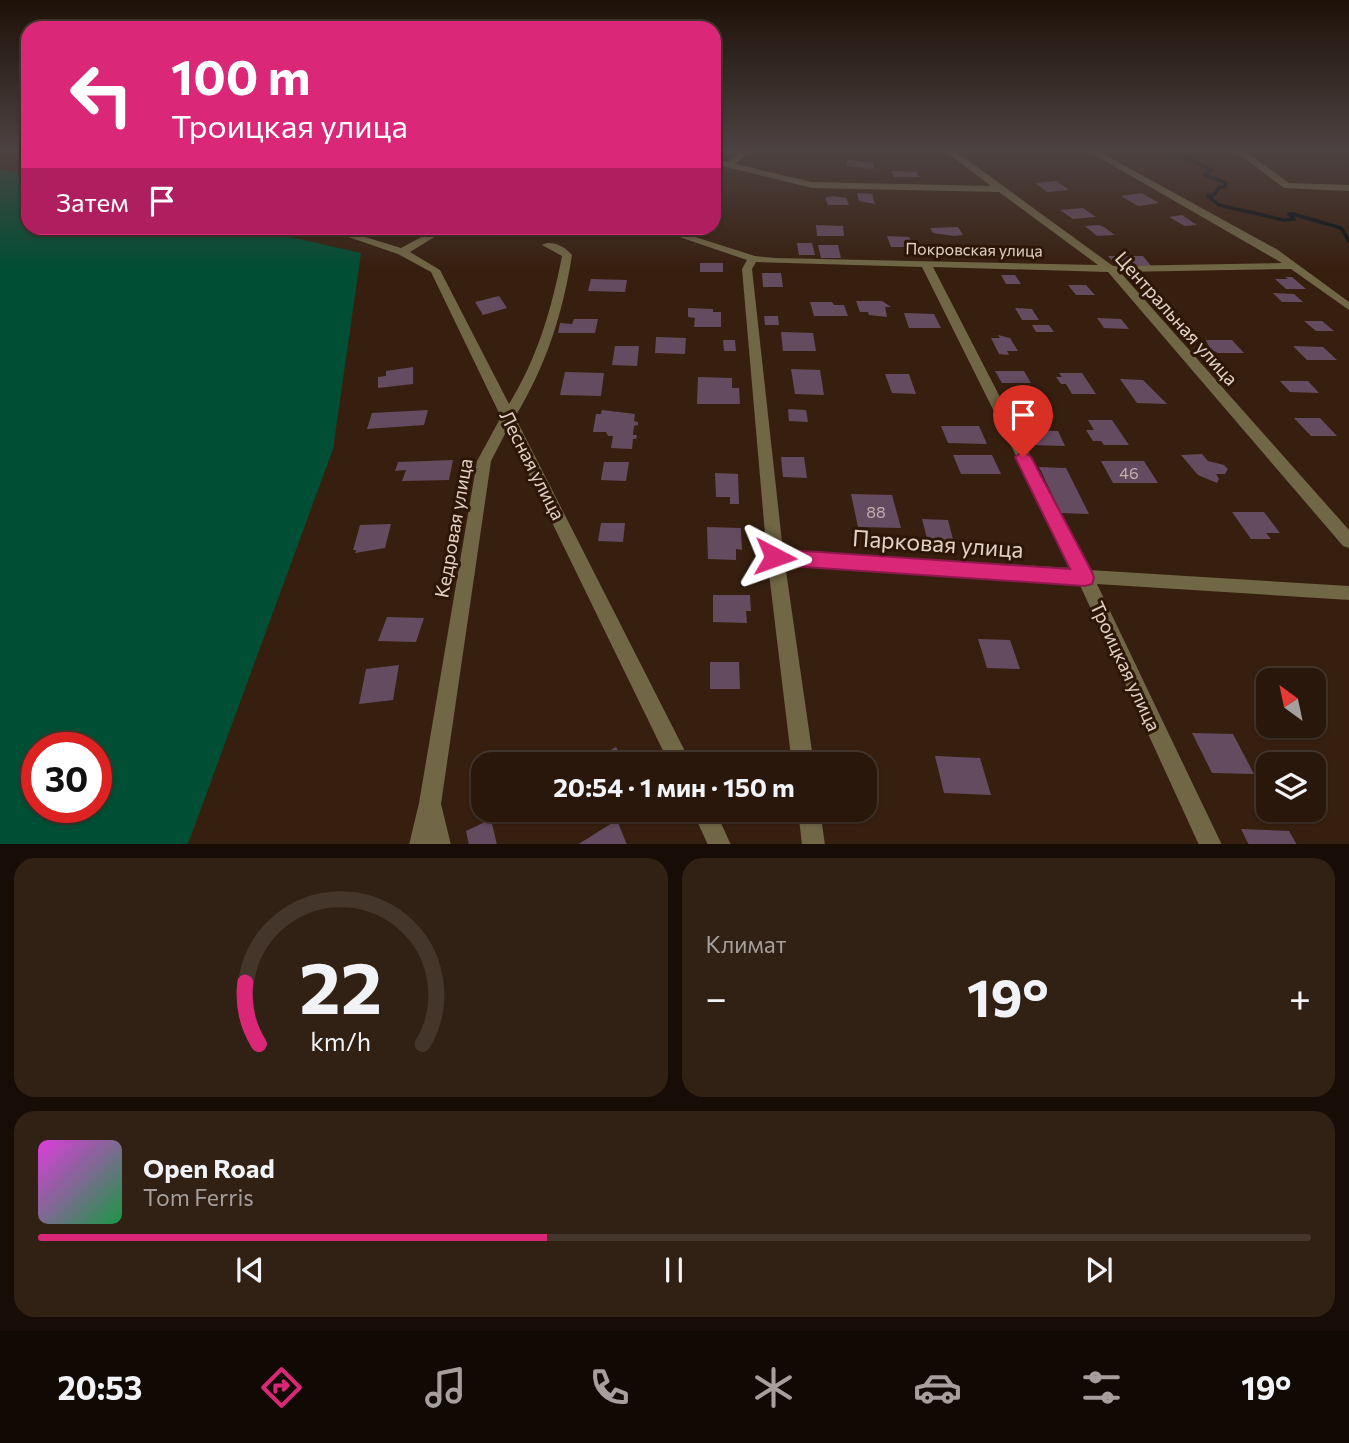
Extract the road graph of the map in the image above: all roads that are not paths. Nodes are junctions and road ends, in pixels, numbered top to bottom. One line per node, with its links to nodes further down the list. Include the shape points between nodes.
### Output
1 (1005, 190): 11 (street, Центральная улица)
2 (1162, 190): 10 (street)
3 (349, 235): 7 (street, Лесная улица)
4 (432, 235): 7 (street)
5 (681, 235): 8 (street, Покровская улица)
6 (547, 245): 13 (street, Кедровая улица, via 566,255 564,275 529,382)
7 (402, 252): 13 (street, Лесная улица, via 435,271)
8 (753, 259): 9 (street, Покровская улица); 15 (street, via 747,269)
9 (925, 264): 11 (street, Покровская улица); 16 (street, Троицкая улица)
10 (1296, 266): 11 (street, Покровская улица); 12 (street)
11 (1111, 269): 14 (street, Центральная улица)
12 (1349, 307)
13 (509, 417): 18 (street, Лесная улица); 20 (street, Кедровая улица, via 493,438 484,461)
14 (1349, 541)
15 (775, 557): 16 (street, Парковая улица); 19 (street)
16 (1085, 578): 17 (street, Парковая улица); 27 (street, Троицкая улица)
17 (1349, 593)
18 (675, 752)
19 (801, 752)
20 (430, 803): 23 (street, Кедровая улица); 24 (street)
21 (709, 822): 25 (street)
22 (811, 822): 26 (street)
23 (420, 844)
24 (440, 844)
25 (720, 844)
26 (814, 844)
27 (1211, 844)

